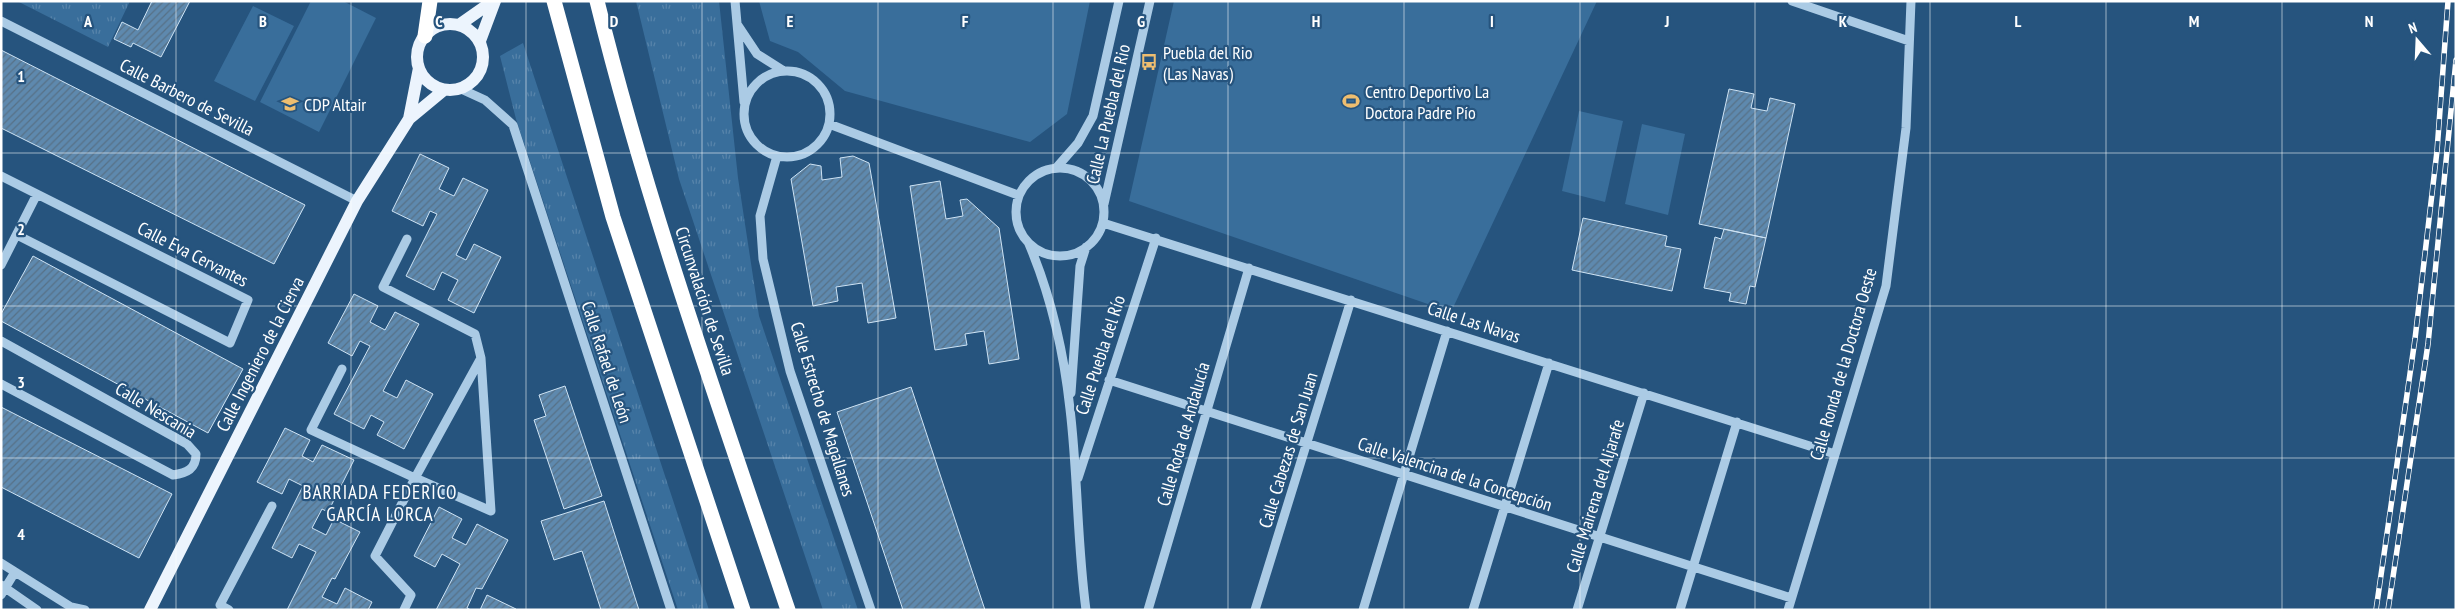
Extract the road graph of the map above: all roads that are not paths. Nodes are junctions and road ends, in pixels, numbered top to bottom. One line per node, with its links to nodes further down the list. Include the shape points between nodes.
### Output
1 (430, 1): 13 (highway)
2 (494, 1): 12 (main road); 14 (main road)
3 (554, 1): 70 (highway, via 613,217)
4 (597, 1): 71 (highway, Circunvalación de Sevilla, via 655,209)
5 (735, 1): 11 (street)
6 (1120, 1): 24 (street, Calle La Puebla del Rio, via 1093,116 1078,142)
7 (1150, 1): 29 (street, Calle La Puebla del Rio)
8 (1792, 1): 15 (street)
9 (1910, 1): 15 (street, Calle Ronda de la Doctora Oeste)
10 (1, 21): 28 (street, Calle Barbero de Sevilla)
11 (737, 24): 17 (street, via 757,54); 20 (street)
12 (459, 25): 13 (main road, via 440,25); 14 (main road)
13 (425, 36): 16 (main road, via 419,46)
14 (480, 41): 18 (main road, via 484,55 482,66 478,76)
15 (1909, 41): 51 (street, Calle Ronda de la Doctora Oeste, via 1906,128 1886,286)
16 (419, 68): 19 (main road, via 433,86); 21 (main road, Calle Ingeniero de la Cierva)
17 (784, 71): 20 (street, via 758,81); 22 (street, via 810,77 820,86 829,104)
18 (461, 89): 19 (main road); 69 (street, Calle Rafael de León, via 485,100 513,125)
19 (444, 90): 21 (main road, Calle Ingeniero de la Cierva)
20 (744, 105): 23 (street, via 750,137 764,151)
21 (410, 119): 28 (main road, Calle Ingeniero de la Cierva)
22 (829, 124): 23 (street, via 824,136 804,154); 27 (street)
23 (777, 156): 72 (street, Calle Estrecho de Magallanes, via 760,216 763,259 790,370)
24 (1057, 167): 27 (street, via 1033,175); 29 (street, via 1070,168 1092,181)
25 (1, 176): 26 (street, Calle Eva Cervantes)
26 (37, 194): 31 (street); 31 (street, Calle Eva Cervantes, via 248,300 230,343)
27 (1018, 195): 34 (street, via 1016,221)
28 (357, 201): 66 (main road, Calle Ingeniero de la Cierva)
29 (1104, 205): 30 (street)
30 (1103, 223): 32 (street, Calle Las Navas); 35 (street, via 1097,236)
31 (17, 235): 36 (street)
32 (1156, 238): 37 (street, Calle Las Navas); 44 (street, Calle Puebla del Río)
33 (407, 239): 41 (street, via 383,288 475,334)
34 (1029, 244): 35 (street, via 1042,253 1057,256 1073,254); 47 (street, via 1044,279)
35 (1086, 247): 47 (street, via 1080,266)
36 (1, 265)
37 (1249, 268): 38 (street, Calle Las Navas); 48 (street, Calle Roda de Andalucía)
38 (1351, 300): 39 (street, Calle Las Navas); 50 (street, Calle Cabezas de San Juan)
39 (1448, 331): 42 (street, Calle Las Navas); 52 (street)
40 (1, 341): 45 (street, Calle Nescania, via 187,444 196,454 196,462 190,470 173,475)
41 (481, 358): 53 (street); 53 (street, via 492,510)
42 (1549, 363): 46 (street, Calle Las Navas); 56 (street)
43 (342, 369): 53 (street, via 311,430)
44 (1109, 380): 48 (street, Calle Valencina de la Concepción); 54 (street, Calle Puebla del Río)
45 (1, 384)
46 (1644, 393): 49 (street, Calle Las Navas); 57 (street, Calle Mairena del Aljarafe)
47 (1070, 408): 54 (street)
48 (1206, 411): 50 (street, Calle Valencina de la Concepción); 74 (street, Calle Roda de Andalucía)
49 (1737, 422): 51 (street, Calle Las Navas); 59 (street)
50 (1307, 443): 52 (street, Calle Valencina de la Concepción); 75 (street, Calle Cabezas de San Juan)
51 (1835, 454): 62 (street, Calle Ronda de la Doctora Oeste)
52 (1404, 474): 56 (street, Calle Valencina de la Concepción); 76 (street)
53 (415, 478): 68 (street, via 375,556 412,595)
54 (1076, 483): 73 (street)
55 (272, 506): 67 (street, via 220,605)
56 (1505, 506): 57 (street, Calle Valencina de la Concepción); 77 (street)
57 (1600, 537): 59 (street, Calle Valencina de la Concepción); 78 (street, Calle Mairena del Aljarafe)
58 (1, 563): 60 (street)
59 (1693, 567): 62 (street, Calle Valencina de la Concepción); 79 (street)
60 (15, 572): 61 (street); 63 (street)
61 (3, 589): 64 (street)
62 (1791, 598): 80 (street, Calle Ronda de la Doctora Oeste)
63 (72, 609): 65 (street)
64 (37, 610)
65 (85, 610)
66 (150, 610)
67 (229, 610)
68 (404, 610)
69 (671, 610)
70 (743, 610)
71 (788, 610)
72 (871, 610)
73 (1086, 610)
74 (1148, 610)
75 (1255, 610)
76 (1363, 610)
77 (1473, 610)
78 (1577, 610)
79 (1680, 610)
80 (1788, 610)

